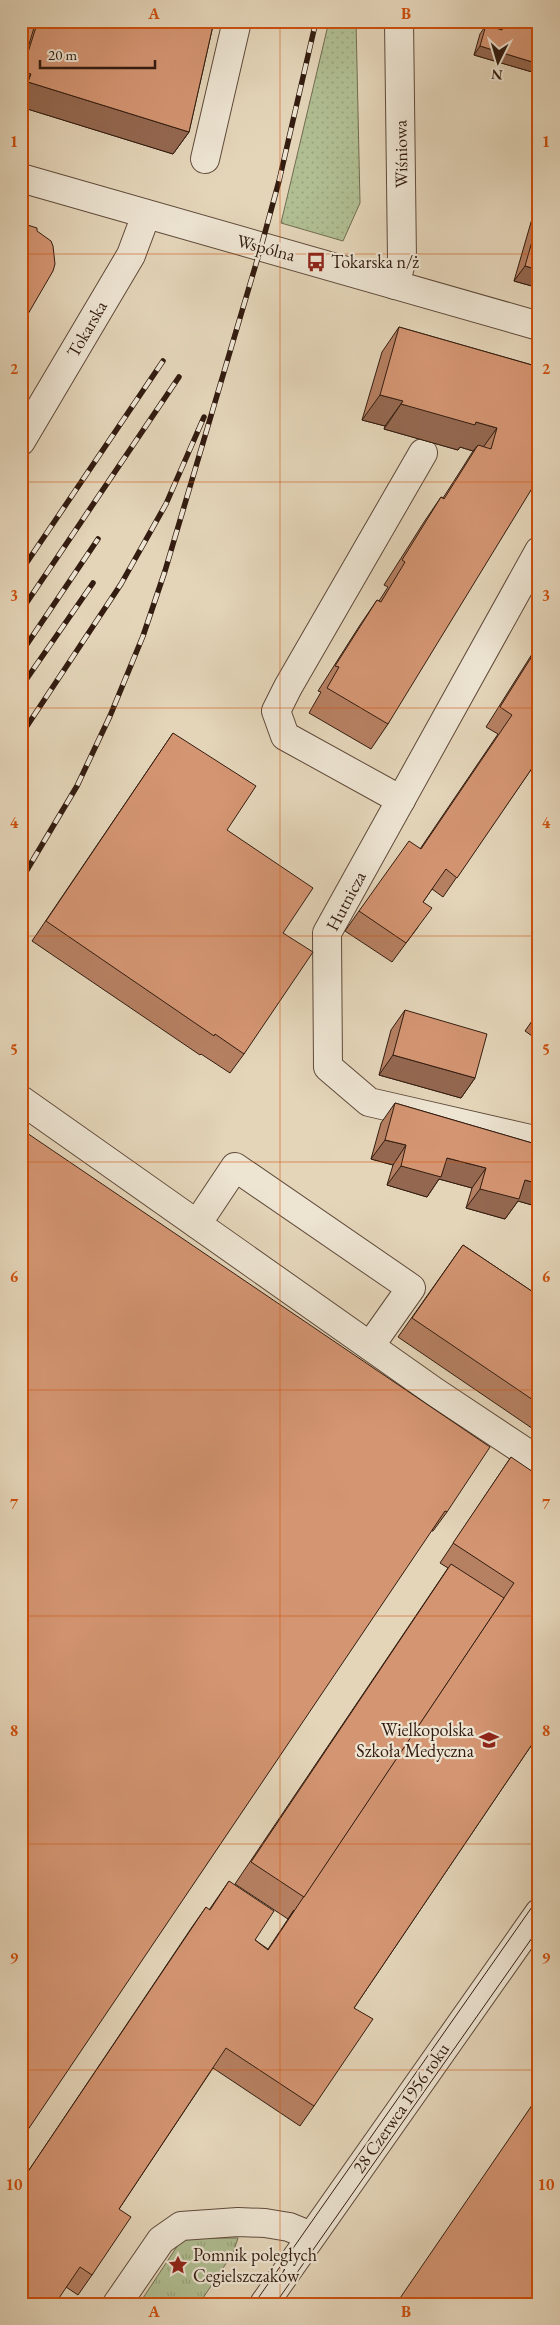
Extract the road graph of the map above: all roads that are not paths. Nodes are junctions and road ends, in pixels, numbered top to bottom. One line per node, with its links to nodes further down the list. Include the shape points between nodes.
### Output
1 (237, 21): 3 (street)
2 (399, 21): 6 (street, Wiśniowa, via 402,259)
3 (205, 159)
4 (21, 178): 5 (street, Wspólna)
5 (146, 215): 6 (street, Wspólna); 8 (street, Tokarska, via 131,255)
6 (395, 285): 7 (street, Wspólna)
7 (539, 326)
8 (21, 441)
9 (422, 453): 11 (street, via 276,711 285,736)
10 (539, 551): 11 (street, Hutnicza)
11 (401, 800): 13 (street, Hutnicza, via 327,933 328,1067 369,1102)
12 (21, 1100): 14 (street)
13 (539, 1141)
14 (197, 1224): 15 (street); 15 (street, via 235,1167 411,1288)
15 (370, 1346): 16 (street)
16 (539, 1461)
17 (539, 1913): 18 (street, 28 Czerwca 1956 roku)
18 (311, 2236): 19 (street, via 289,2227 265,2223 181,2226 161,2240); 20 (street, 28 Czerwca 1956 roku)
19 (117, 2304)
20 (264, 2304)

